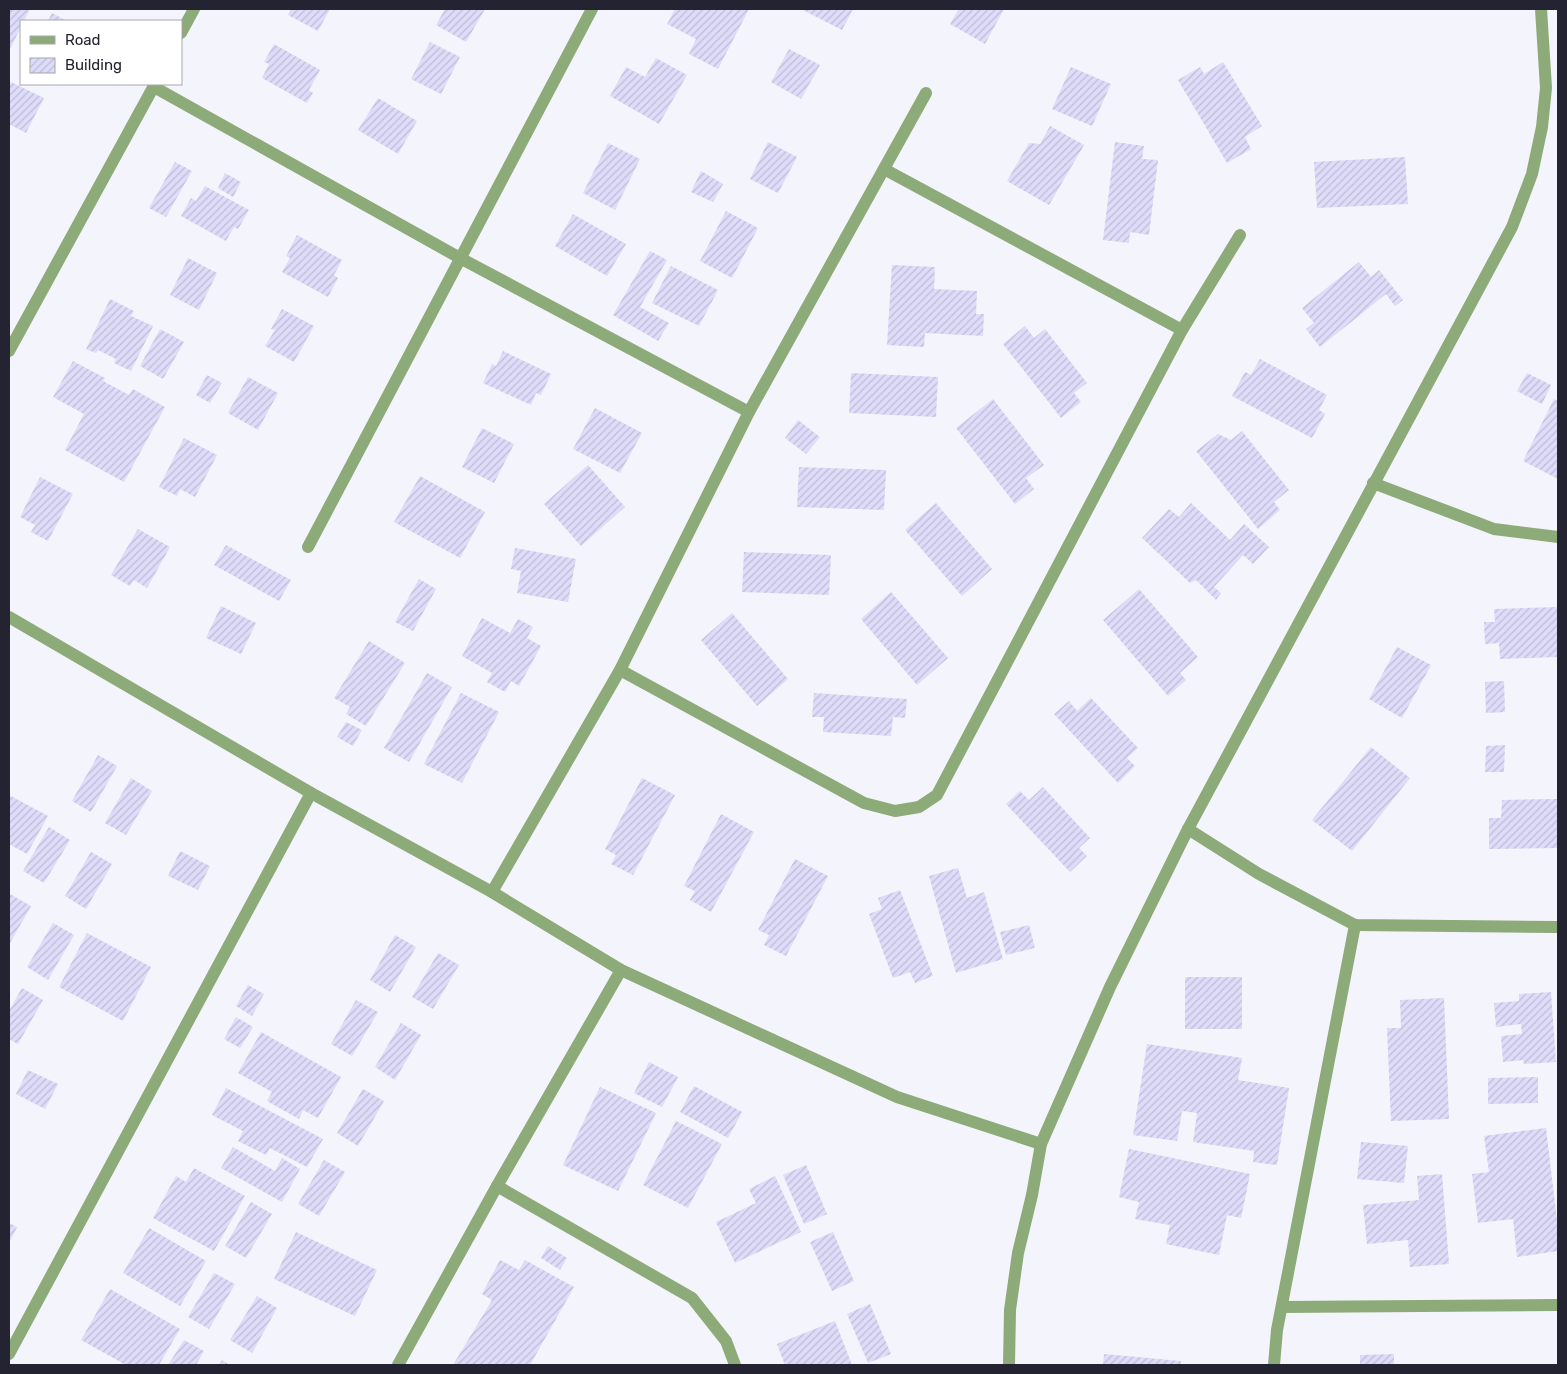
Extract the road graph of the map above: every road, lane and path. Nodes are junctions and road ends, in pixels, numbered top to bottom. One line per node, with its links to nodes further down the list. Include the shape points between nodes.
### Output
1 (194, 9): 4 (street)
2 (592, 9): 9 (street)
3 (1540, 9): 13 (street, via 1546,88 1532,174 1512,227)
4 (182, 31)
5 (154, 85): 9 (street); 11 (street)
6 (926, 93): 7 (street)
7 (884, 169): 10 (street); 12 (street)
8 (1240, 235): 10 (street)
9 (460, 258): 12 (street); 15 (street)
10 (1182, 330): 17 (street, via 937,795 919,807 895,811 864,803)
11 (9, 351)
12 (749, 412): 17 (street)
13 (1373, 483): 14 (street, via 1494,529); 19 (street)
14 (1558, 537)
15 (308, 547)
16 (9, 617): 18 (street)
17 (620, 670): 20 (street)
18 (311, 793): 20 (street); 28 (street)
19 (1188, 829): 21 (street, via 1259,874); 24 (street, via 1110,987)
20 (492, 892): 23 (street)
21 (1355, 925): 22 (street); 27 (street)
22 (1558, 927)
23 (621, 970): 24 (street, via 897,1097); 25 (street)
24 (1041, 1144): 31 (street, via 1010,1310)
25 (498, 1186): 29 (street); 30 (street, via 692,1298 726,1341)
26 (1558, 1305): 27 (street)
27 (1282, 1307): 32 (street)
28 (9, 1354)
29 (398, 1365)
30 (735, 1365)
31 (1010, 1365)
32 (1274, 1365)

